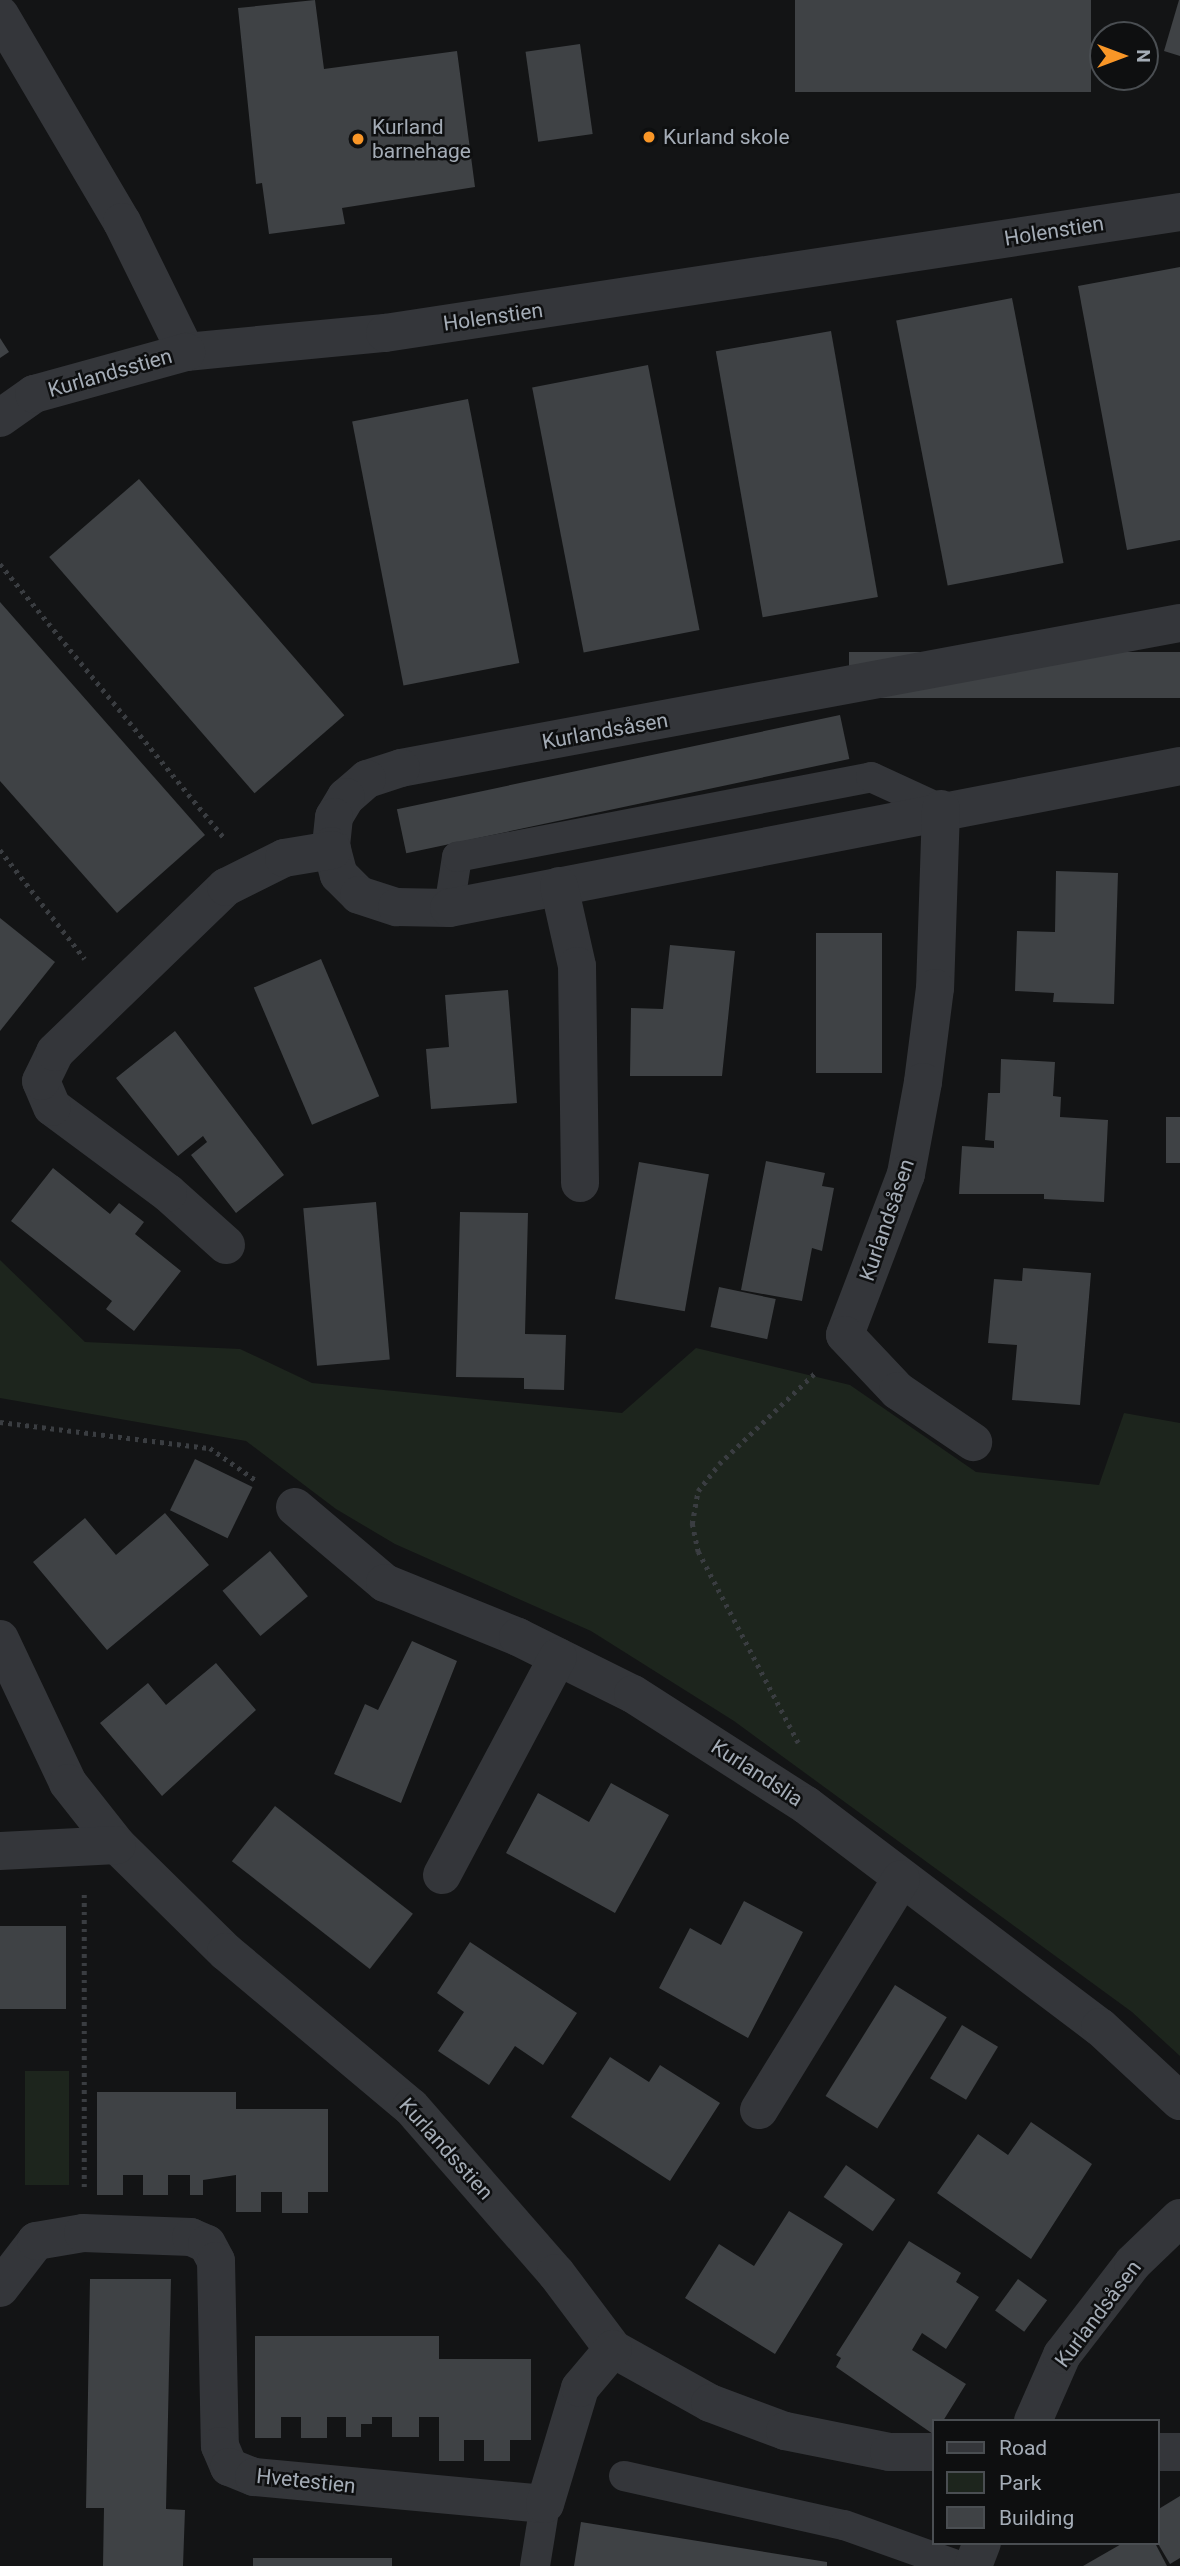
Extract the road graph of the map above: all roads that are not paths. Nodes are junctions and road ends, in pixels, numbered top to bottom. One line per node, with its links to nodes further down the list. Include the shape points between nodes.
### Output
1 (0, 15): 3 (street, via 122,222)
2 (1180, 212): 3 (street, Holenstien, via 385,333)
3 (186, 352): 4 (street, Kurlandsstien, via 34,394)
4 (0, 418)
5 (1180, 623): 8 (street, Kurlandsåsen, via 401,768 367,779 346,797 334,817)
6 (1180, 766): 7 (street, Kurlandsåsen)
7 (941, 809): 9 (street, Kurlandsåsen); 10 (lane, via 871,777 457,857); 13 (street, Kurlandsåsen, via 936,976 923,1083 906,1174 845,1335 898,1391)
8 (332, 850): 10 (street, Kurlandsåsen, via 339,875 359,895 397,907); 12 (street, via 284,858 226,887 55,1052 41,1081 52,1107)
9 (559, 886): 10 (street, Kurlandsåsen); 11 (street, via 577,966)
10 (449, 908)
11 (580, 1183)
12 (226, 1245)
13 (973, 1442)
14 (295, 1507): 16 (street, Kurlandslia, via 385,1583)
15 (0, 1639): 17 (street, Kurlandsstien)
16 (558, 1657): 19 (street); 20 (street, Kurlandslia, via 633,1694 806,1805)
17 (101, 1847): 18 (street); 25 (street, Kurlandsstien, via 411,2107)
18 (0, 1851)
19 (442, 1875)
20 (901, 1879): 21 (street, Kurlandslia, via 1100,2027); 22 (street)
21 (1180, 2101)
22 (760, 2110)
23 (1180, 2218): 26 (street, Kurlandsåsen, via 1133,2263 1062,2355)
24 (0, 2288): 31 (street, Hvetestien, via 36,2241 83,2233 191,2237 207,2244 216,2261 220,2446 229,2467 254,2477)
25 (613, 2348): 27 (street, Kurlandsstien, via 710,2403 785,2431 889,2452); 31 (street, via 580,2388)
26 (1033, 2419)
27 (932, 2452)
28 (1159, 2452): 29 (street)
29 (1180, 2452)
30 (624, 2476): 33 (lane, via 844,2525)
31 (545, 2504): 34 (lane)
32 (981, 2545): 36 (street)
33 (882, 2553): 35 (lane)
34 (535, 2566)
35 (959, 2566)
36 (973, 2566)

